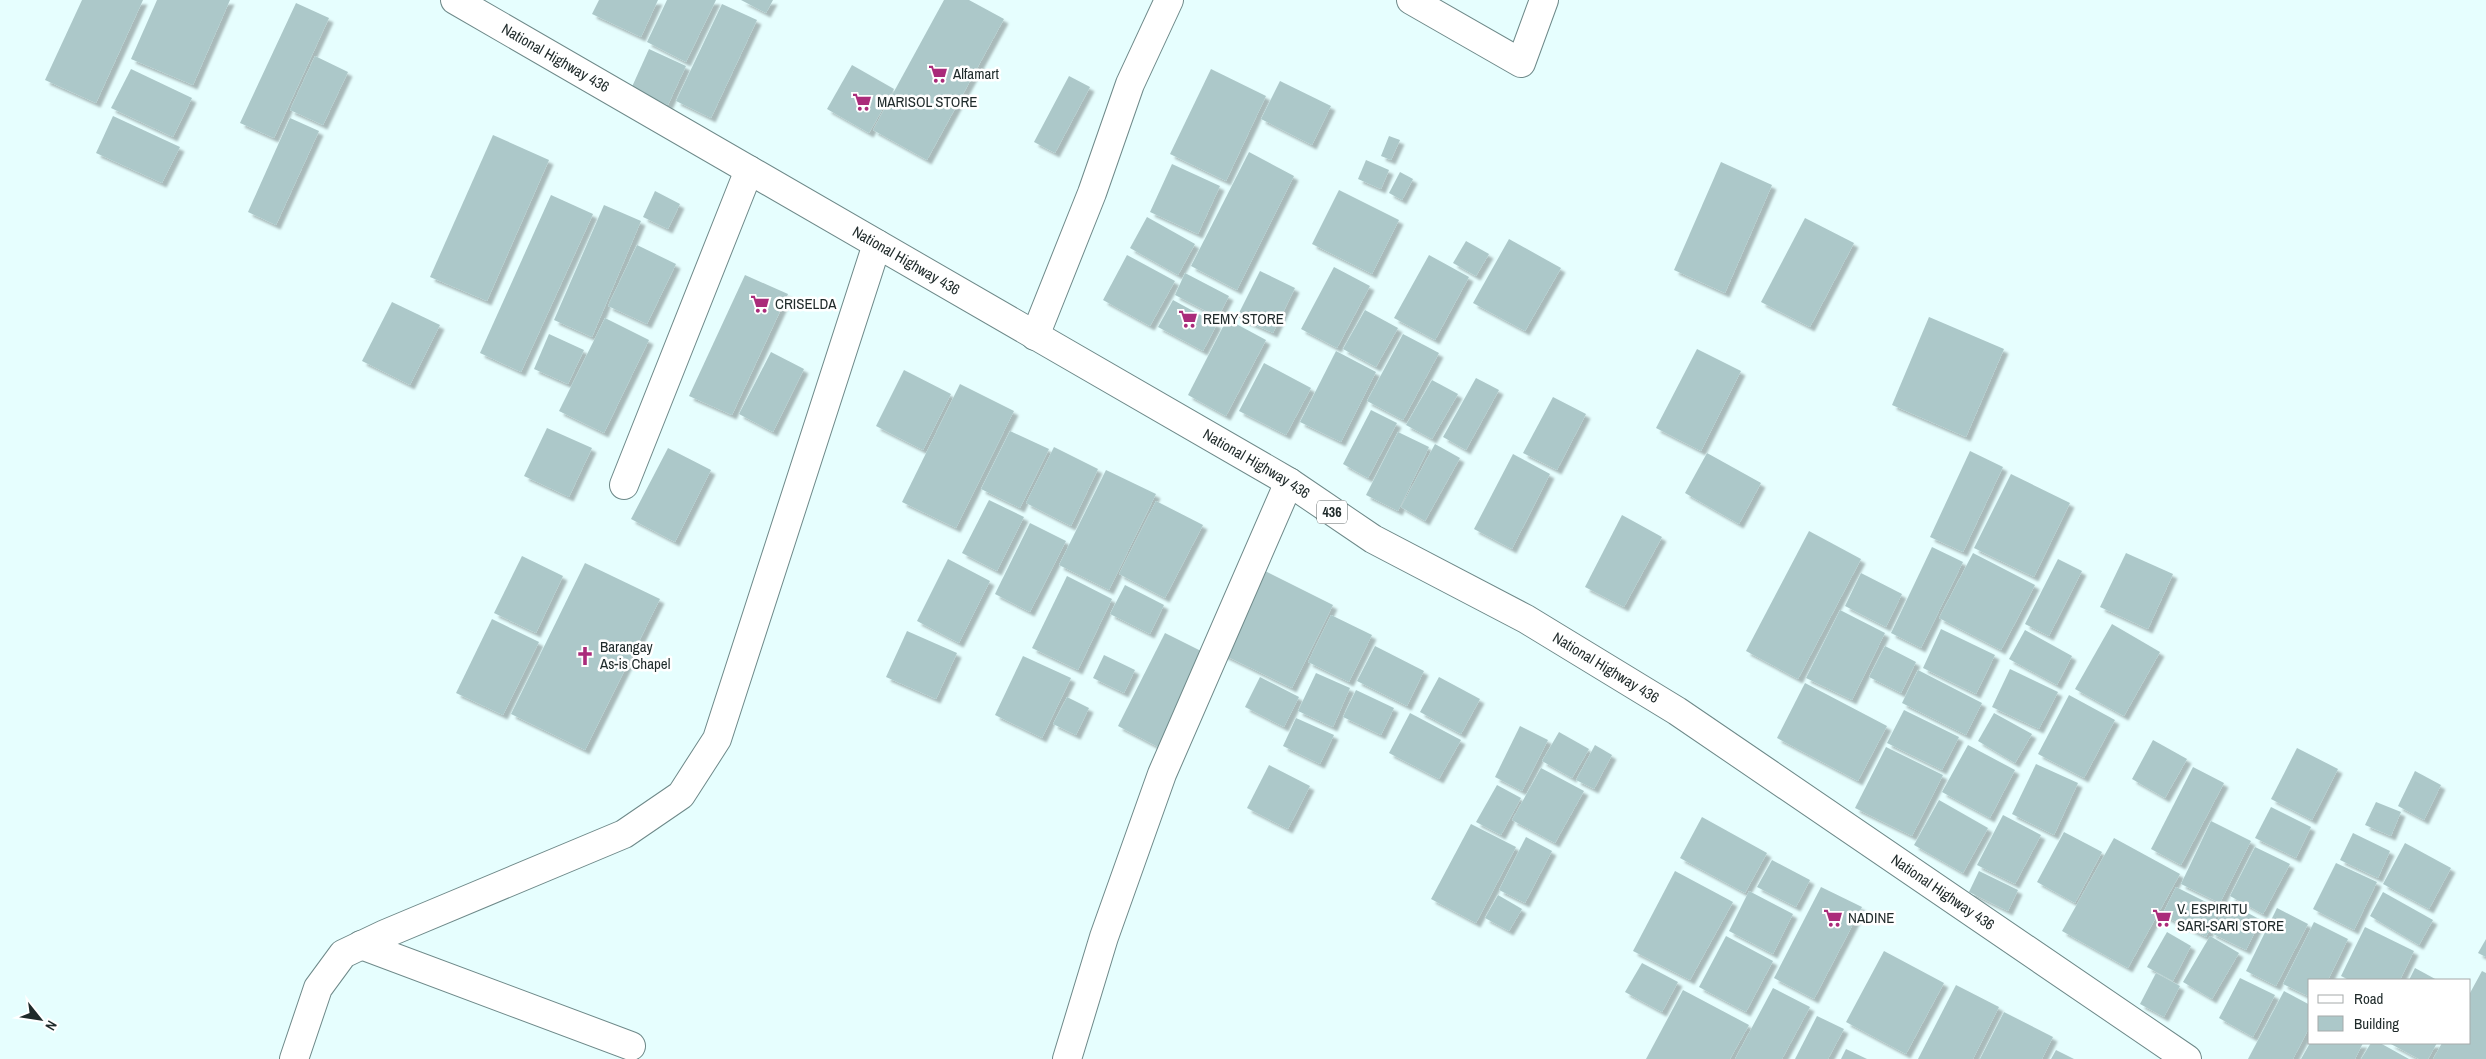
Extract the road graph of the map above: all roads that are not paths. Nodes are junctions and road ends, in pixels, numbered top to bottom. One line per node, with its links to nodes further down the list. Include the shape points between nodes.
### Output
1 (455, 0): 5 (street, National Highway 436 / 436)
2 (1169, 0): 7 (street, via 1130,84 1092,193)
3 (1411, 0): 4 (street, via 1521,63)
4 (1544, 0)
5 (749, 170): 6 (street, National Highway 436 / 436); 9 (street)
6 (877, 244): 7 (street, National Highway 436 / 436); 10 (street, via 717,739 681,796 624,834)
7 (1035, 336): 8 (street, National Highway 436 / 436)
8 (1289, 482): 13 (street, via 1162,774 1104,937); 14 (street, National Highway 436 / 436, via 1373,539 1526,619 1677,711)
9 (624, 485)
10 (361, 945): 11 (street); 12 (street, via 343,954 318,988)
11 (631, 1046)
12 (294, 1059)
13 (1067, 1059)
14 (2187, 1059)

